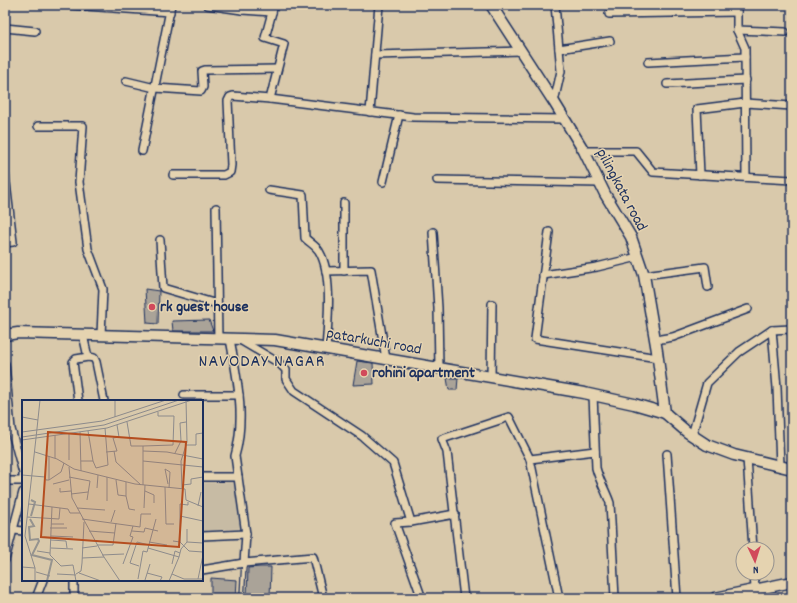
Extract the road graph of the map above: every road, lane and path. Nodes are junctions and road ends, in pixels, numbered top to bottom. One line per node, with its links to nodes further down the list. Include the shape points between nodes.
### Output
1 (70, 5): 6 (street)
2 (206, 5): 7 (street)
3 (379, 5): 18 (street)
4 (491, 5): 17 (street, pilingkata road)
5 (555, 5): 16 (street)
6 (171, 8): 25 (street)
7 (243, 8): 8 (street)
8 (273, 9): 21 (street, via 264,38 284,44)
9 (737, 9): 10 (street); 12 (street)
10 (609, 14)
11 (5, 28): 13 (street)
12 (737, 30): 14 (street); 19 (street, via 746,48)
13 (35, 31)
14 (785, 32)
15 (610, 40): 16 (street)
16 (559, 49): 27 (street, via 561,71)
17 (521, 52): 18 (street); 27 (street, pilingkata road)
18 (375, 54): 30 (street)
19 (746, 57): 20 (street); 22 (street)
20 (648, 62)
21 (278, 69): 25 (street, via 204,70 201,91); 26 (street)
22 (746, 80): 24 (street); 28 (street)
23 (126, 81): 25 (street)
24 (667, 84)
25 (155, 88): 34 (street)
26 (270, 99): 30 (street); 36 (street, via 230,97 230,172 224,175)
27 (554, 102): 32 (street, pilingkata road)
28 (746, 103): 29 (street); 37 (street, via 697,109); 39 (street)
29 (792, 106)
30 (370, 112): 31 (street)
31 (399, 115): 32 (street); 42 (street)
32 (564, 119): 35 (street, pilingkata road)
33 (38, 126): 64 (street, via 83,126 79,182 88,249 103,289)
34 (142, 151)
35 (584, 151): 37 (street, via 636,152 653,172); 43 (street, pilingkata road)
36 (173, 175)
37 (700, 175): 39 (street)
38 (5, 176): 50 (street, via 13,242)
39 (746, 177): 41 (street)
40 (437, 180): 43 (street)
41 (792, 180)
42 (383, 182)
43 (600, 183): 51 (street, pilingkata road, via 631,237)
44 (269, 190): 52 (street, via 303,196 305,238 318,250)
45 (344, 203): 53 (street)
46 (216, 208): 57 (street)
47 (433, 232): 73 (street)
48 (549, 232): 54 (street)
49 (160, 240): 57 (street, via 163,288)
50 (5, 243)
51 (638, 257): 54 (street, via 597,267); 55 (street, pilingkata road)
52 (326, 271): 53 (street); 68 (street, via 329,300)
53 (344, 271): 71 (street, via 370,270)
54 (543, 275): 70 (street, via 534,339)
55 (644, 275): 56 (street, via 705,267); 67 (street, pilingkata road)
56 (708, 287)
57 (218, 304): 65 (street)
58 (492, 304): 74 (street)
59 (748, 309): 67 (street, via 673,337)
60 (772, 330): 62 (street, via 791,329); 81 (street, via 738,352 707,383); 86 (street)
61 (5, 334): 63 (street, patarkuchi road)
62 (792, 334)
63 (83, 335): 64 (street, patarkuchi road); 69 (street)
64 (101, 335): 65 (street, patarkuchi road)
65 (218, 339): 66 (street, patarkuchi road)
66 (234, 339): 68 (street, patarkuchi road, via 275,340); 76 (street); 95 (street, via 279,363 286,370 286,379 294,391 362,436 393,463)
67 (655, 340): 70 (street, pilingkata road)
68 (326, 349): 71 (street, patarkuchi road)
69 (88, 357): 78 (street, via 73,362); 79 (street, via 94,358 96,362)
70 (658, 358): 80 (street, pilingkata road)
71 (386, 359): 73 (street, patarkuchi road)
72 (5, 364): 87 (street, via 11,429)
73 (439, 368): 74 (street, patarkuchi road)
74 (491, 377): 77 (street, patarkuchi road)
75 (184, 395): 76 (street)
76 (239, 395): 90 (street, via 240,421 235,456)
77 (593, 395): 80 (street, patarkuchi road); 82 (street)
78 (78, 400)
79 (104, 400)
80 (665, 413): 81 (street, patarkuchi road)
81 (692, 435): 84 (street, patarkuchi road, via 707,446)
82 (595, 451): 85 (street); 117 (street, via 596,468 610,503)
83 (667, 454): 118 (street)
84 (747, 458): 86 (street, patarkuchi road); 101 (street)
85 (530, 459): 94 (street, via 509,417 442,439 447,452); 116 (street)
86 (780, 466): 88 (street, patarkuchi road)
87 (22, 469)
88 (792, 469)
89 (203, 477): 90 (street)
90 (238, 477): 99 (street)
91 (5, 481): 92 (street)
92 (22, 481)
93 (22, 496): 97 (street)
94 (455, 514): 95 (street); 115 (street)
95 (411, 522): 114 (street, via 395,523 421,596)
96 (5, 529): 97 (street)
97 (13, 530): 98 (street); 102 (street)
98 (22, 531)
99 (246, 534): 100 (street); 103 (street)
100 (203, 536)
101 (752, 541)
102 (5, 560)
103 (244, 563): 104 (street); 112 (lane); 113 (street, via 313,557)
104 (203, 570)
105 (43, 581): 110 (street)
106 (74, 581): 111 (street)
107 (754, 581): 109 (street)
108 (792, 582): 109 (street)
109 (755, 589): 119 (street)
110 (36, 598)
111 (74, 598)
112 (242, 598)
113 (323, 598)
114 (415, 598)
115 (464, 598)
116 (559, 598)
117 (615, 598)
118 (677, 598)
119 (715, 598)

